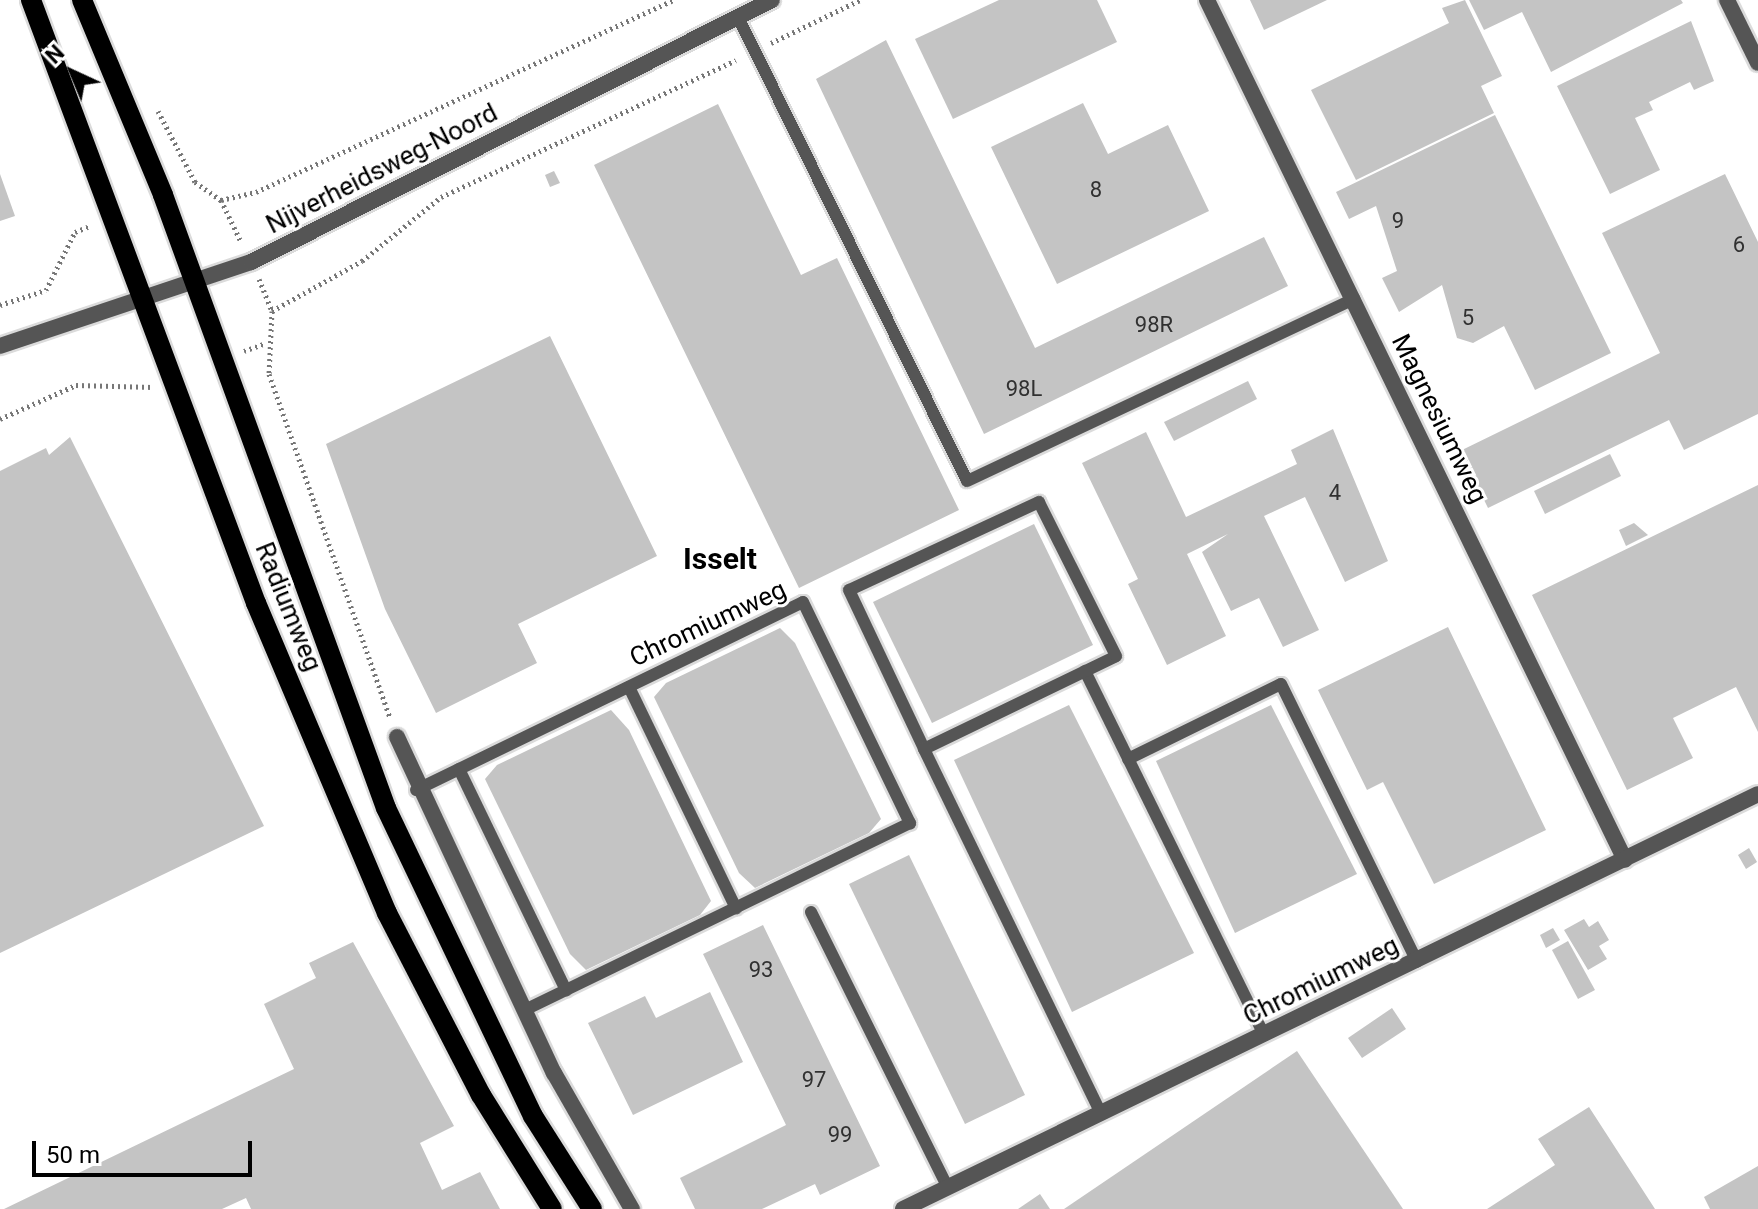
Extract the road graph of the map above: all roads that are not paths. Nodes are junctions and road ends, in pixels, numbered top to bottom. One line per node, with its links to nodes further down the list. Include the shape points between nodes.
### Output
1 (31, 0): 9 (main road, Radiumweg)
2 (82, 0): 8 (main road, Radiumweg)
3 (772, 0): 6 (street, Nijverheidsweg-Noord)
4 (1207, 0): 10 (street, Magnesiumweg)
5 (1727, 0): 7 (street)
6 (738, 17): 8 (street, Nijverheidsweg-Noord, via 251,262); 10 (lane, via 967,481)
7 (1758, 63)
8 (193, 276): 9 (street, Nijverheidsweg-Noord); 30 (main road, Radiumweg, via 386,808 519,1089)
9 (140, 296): 11 (street, Nijverheidsweg-Noord); 29 (main road, Radiumweg, via 387,913 481,1095)
10 (1354, 299): 20 (street, Magnesiumweg)
11 (0, 346)
12 (1085, 671): 15 (lane); 15 (lane, via 1116,656 1039,502 849,590); 16 (lane)
13 (629, 687): 17 (lane, Chromiumweg); 21 (lane, Chromiumweg); 21 (lane, Chromiumweg, via 803,602 910,823)
14 (397, 737): 18 (street)
15 (924, 749): 27 (lane)
16 (1128, 759): 23 (lane, via 1281,684); 26 (lane)
17 (459, 769): 18 (lane, Chromiumweg); 24 (lane)
18 (416, 790): 25 (street)
19 (1758, 794): 20 (street, Chromiumweg)
20 (1625, 860): 23 (street, Chromiumweg)
21 (736, 908): 24 (lane, Chromiumweg)
22 (811, 912): 28 (lane)
23 (1417, 961): 26 (street, Chromiumweg)
24 (566, 990): 25 (lane, Chromiumweg)
25 (523, 1011): 31 (street)
26 (1264, 1035): 27 (street, Chromiumweg)
27 (1101, 1114): 28 (street, Chromiumweg)
28 (948, 1188): 32 (street, Chromiumweg)
29 (552, 1209)
30 (592, 1209)
31 (632, 1209)
32 (903, 1209)

